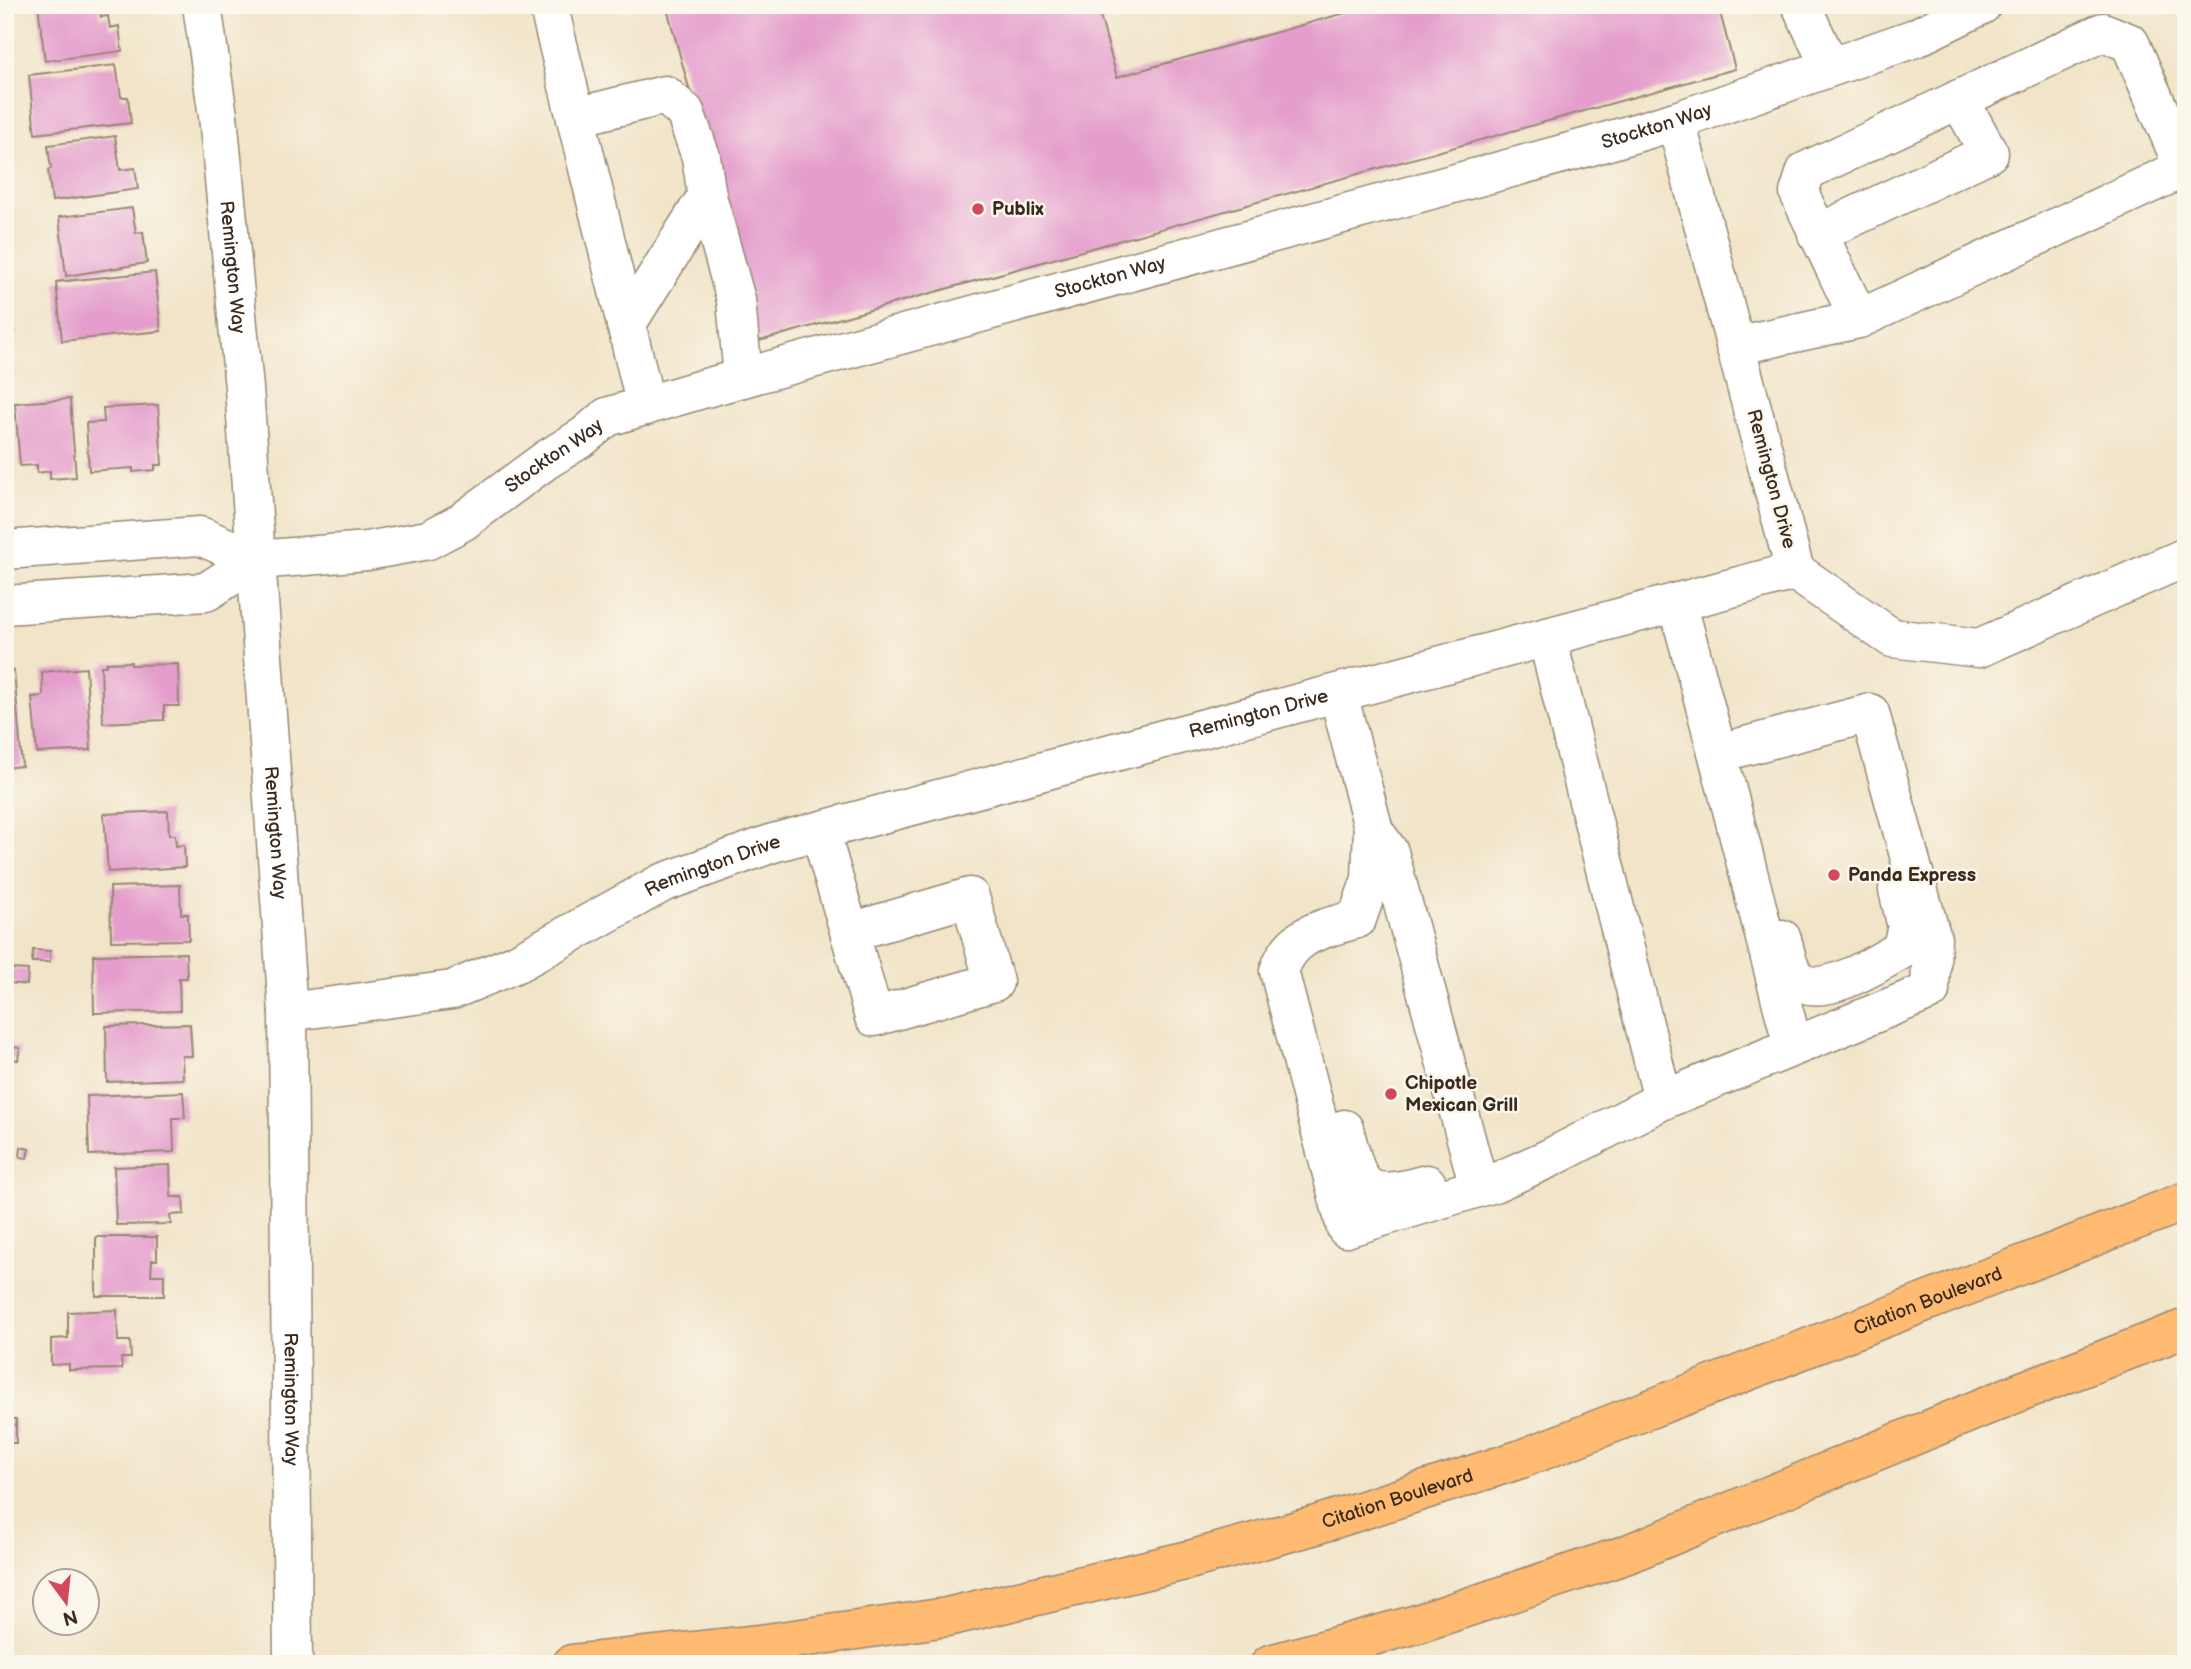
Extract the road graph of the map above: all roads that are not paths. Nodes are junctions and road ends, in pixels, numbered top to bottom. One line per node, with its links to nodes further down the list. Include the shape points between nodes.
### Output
1 (202, 5): 18 (street, Remington Way, via 218,116)
2 (553, 5): 7 (street, via 550,12)
3 (1801, 5): 5 (street)
4 (1961, 9): 5 (street, Stockton Way, via 1915,38)
5 (1830, 67): 8 (street, Stockton Way)
6 (1959, 99): 10 (street, via 1806,171 1799,194); 10 (street, via 1989,153); 11 (street, via 2102,32 2130,43 2184,168)
7 (576, 117): 9 (street, via 665,95 685,112 701,157); 12 (street)
8 (1676, 121): 13 (street, Remington Drive); 14 (street, Stockton Way)
9 (707, 196): 12 (street); 14 (street, via 737,300)
10 (1817, 234): 11 (street)
11 (1859, 319): 13 (street)
12 (626, 325): 15 (street)
13 (1735, 346): 19 (street, Remington Drive)
14 (743, 378): 15 (street, Stockton Way)
15 (646, 406): 18 (street, Stockton Way, via 607,417 463,522 428,540 367,551)
16 (5, 550): 18 (street, Stockton Way, via 200,536)
17 (2186, 557): 19 (street, via 1979,649 1892,638)
18 (256, 561): 21 (street, Stockton Way, via 206,592); 32 (street, Remington Way)
19 (1795, 571): 20 (street, Remington Drive)
20 (1677, 602): 22 (street, Remington Drive); 24 (street)
21 (5, 605)
22 (1547, 637): 23 (street, Remington Drive); 36 (street)
23 (1338, 692): 25 (street); 26 (street, Remington Drive)
24 (1719, 753): 28 (street); 35 (street, via 1870,713 1886,807 1933,939 1930,991)
25 (1373, 827): 29 (street, via 1371,879); 31 (street, via 1389,852)
26 (820, 831): 30 (street); 32 (street, Remington Drive, via 662,883 517,963 452,990)
27 (1891, 862): 28 (street, via 1908,927 1901,950 1831,984 1808,986 1796,978 1788,961 1768,886)
28 (1746, 869): 35 (street)
29 (1357, 919): 31 (street, via 1400,941); 34 (street, via 1317,931 1295,942 1284,955 1279,971)
30 (851, 932)
31 (1420, 970): 33 (street, via 1409,998); 38 (street)
32 (288, 1012): 41 (street, Remington Way)
33 (1413, 1014)
34 (1293, 1027): 37 (street, via 1321,1042 1355,1170 1364,1184 1377,1192 1398,1192 1430,1183 1447,1168); 38 (street, via 1346,1228)
35 (1793, 1046): 36 (street)
36 (1663, 1100): 38 (street, via 1550,1158)
37 (1446, 1134)
38 (1479, 1187)
39 (2186, 1201): 42 (main road, Citation Boulevard, via 1521,1459 1316,1525 947,1617 760,1644)
40 (2186, 1328): 43 (main road, via 1625,1555 1417,1624)
41 (293, 1664)
42 (572, 1664)
43 (1270, 1664)

